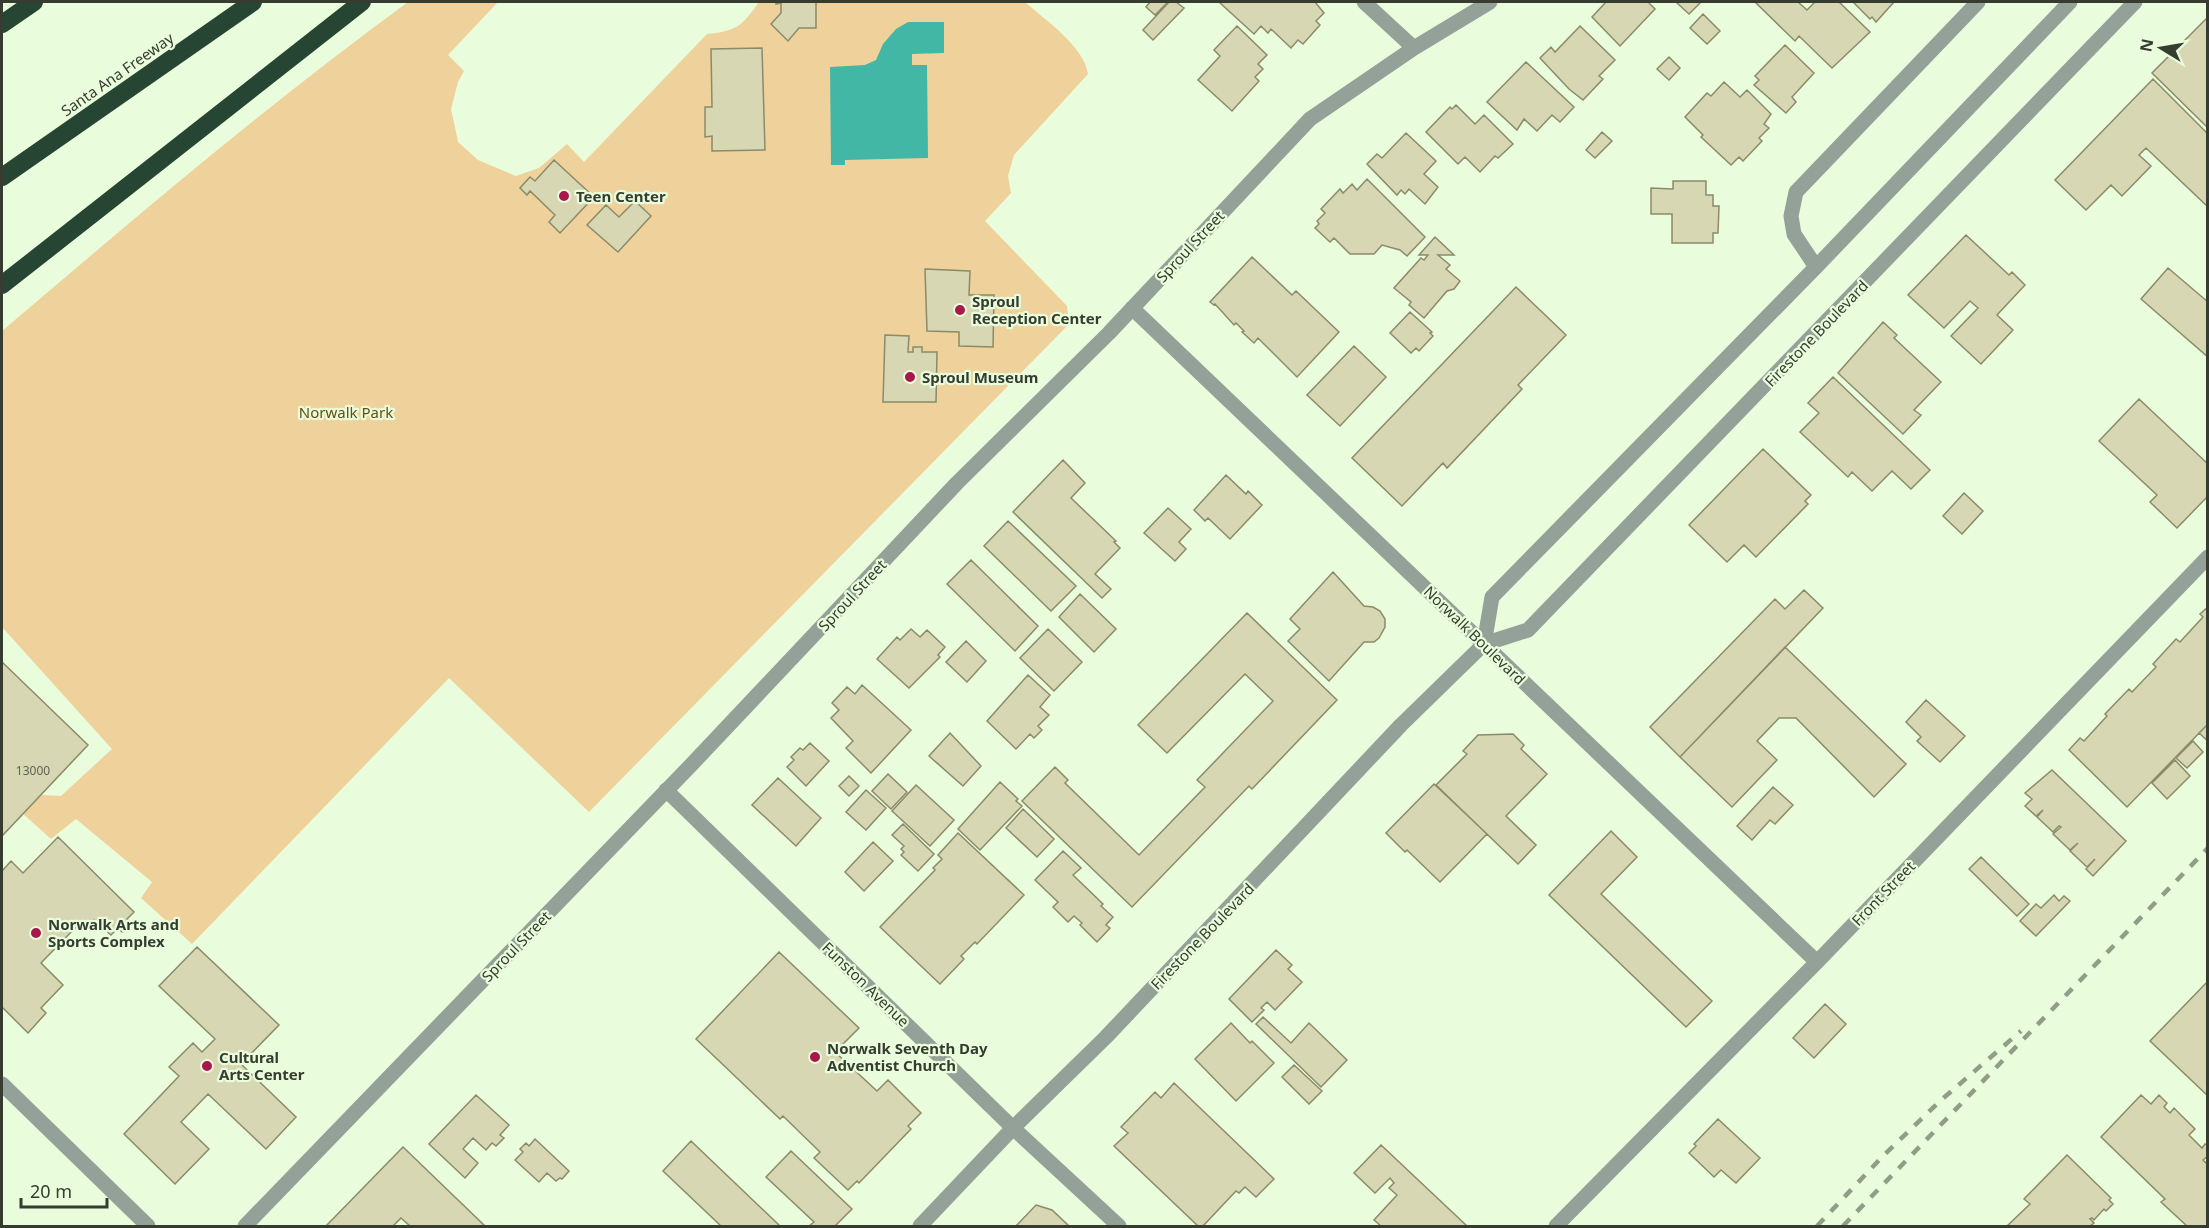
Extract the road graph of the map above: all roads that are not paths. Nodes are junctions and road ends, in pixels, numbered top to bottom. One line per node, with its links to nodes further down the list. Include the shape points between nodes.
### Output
1 (34, 2): 9 (highway)
2 (253, 2): 11 (highway, Santa Ana Freeway)
3 (362, 2): 13 (highway)
4 (1364, 2): 10 (street)
5 (1490, 2): 10 (street, Sproul Street)
6 (1978, 2): 12 (street, via 1796,192 1791,216 1794,234)
7 (2070, 2): 12 (street)
8 (2135, 2): 16 (street, Firestone Boulevard, via 1528,630)
9 (2, 24)
10 (1414, 48): 14 (street, Sproul Street, via 1310,119)
11 (2, 177)
12 (1816, 267): 16 (street, via 1492,597)
13 (2, 285)
14 (1132, 308): 16 (street, Norwalk Boulevard); 17 (street, Sproul Street, via 957,483)
15 (2208, 557): 18 (street, Front Street)
16 (1484, 644): 18 (street, Norwalk Boulevard); 20 (street, Firestone Boulevard, via 1401,725 1106,1037)
17 (666, 790): 20 (street, Funston Avenue); 22 (street, Sproul Street)
18 (1817, 962): 25 (street, Front Street)
19 (2, 1084): 21 (street)
20 (1013, 1128): 23 (street, Firestone Boulevard); 24 (street, Funston Avenue)
21 (148, 1227)
22 (245, 1227)
23 (920, 1227)
24 (1119, 1227)
25 (1556, 1227)

